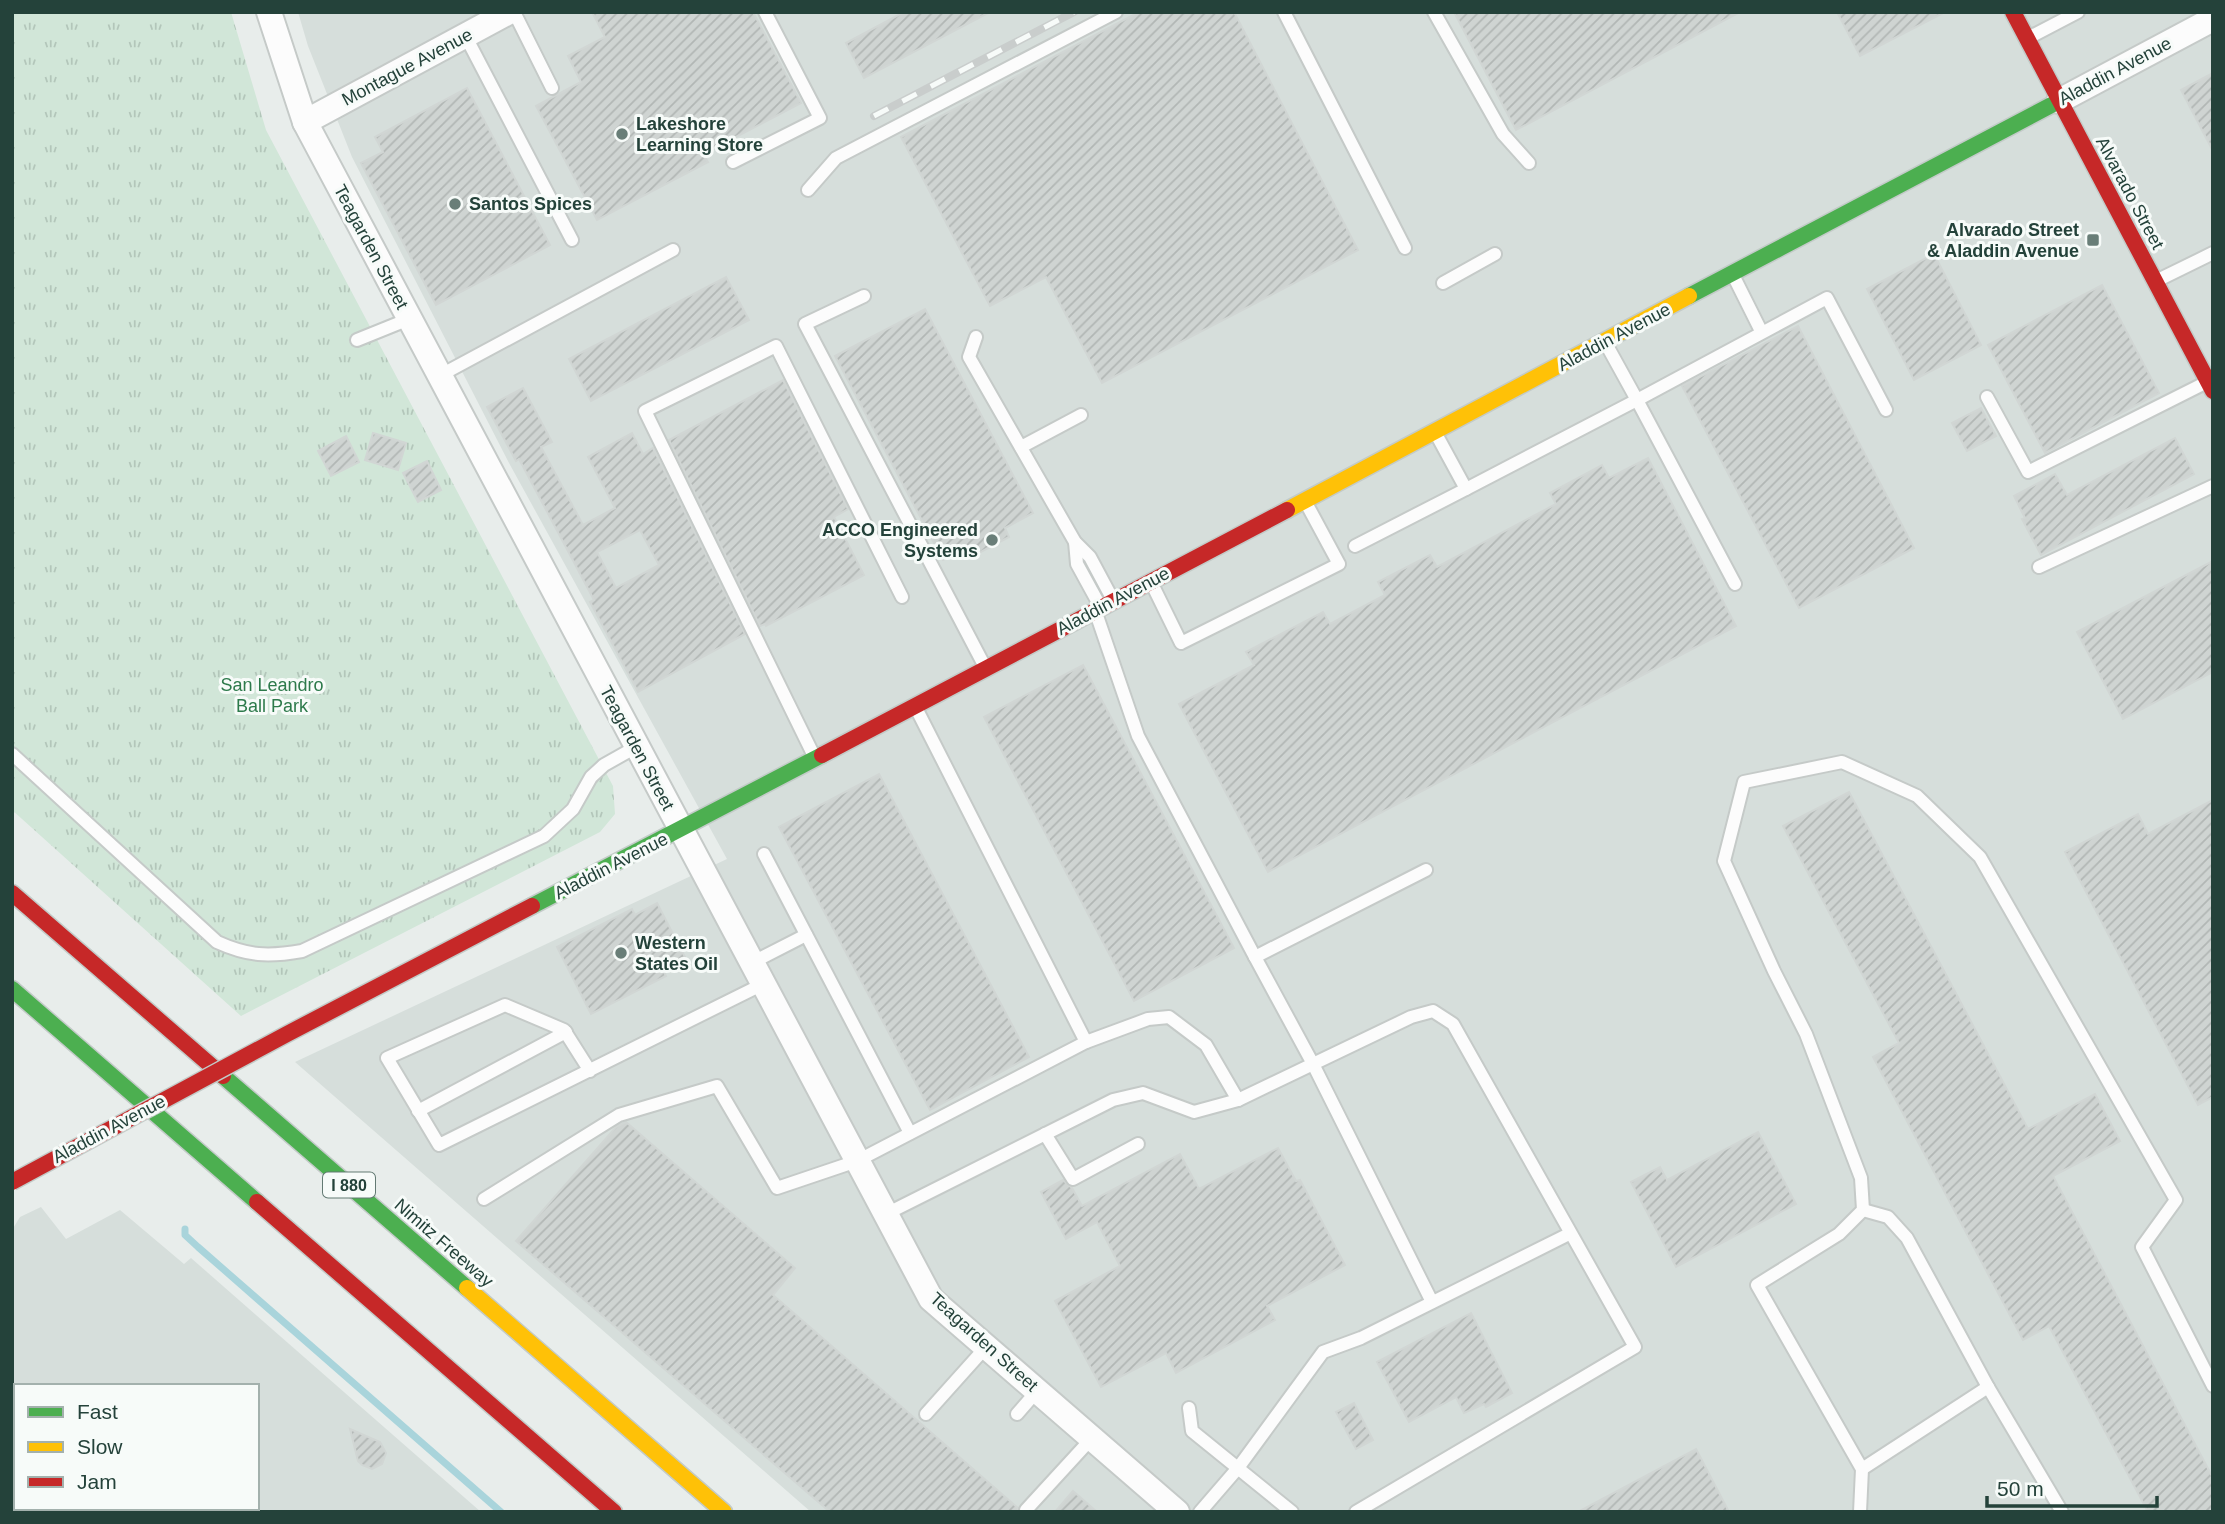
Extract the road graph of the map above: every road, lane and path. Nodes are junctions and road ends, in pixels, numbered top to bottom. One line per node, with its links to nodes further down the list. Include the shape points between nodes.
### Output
1 (270, 12): 14 (street, Teagarden Street)
2 (512, 12): 10 (street, Montague Avenue); 12 (lane)
3 (765, 12): 15 (lane, via 821,118)
4 (1116, 12): 17 (lane, via 836,158)
5 (1284, 12): 19 (lane)
6 (1434, 12): 16 (lane, via 1503,134)
7 (2013, 12): 11 (main road, Alvarado Street)
8 (2078, 12): 11 (lane)
9 (2213, 19): 13 (street, Aladdin Avenue)
10 (466, 37): 14 (street, Montague Avenue); 18 (lane)
11 (2027, 39): 13 (main road, Alvarado Street)
12 (552, 88)
13 (2059, 101): 23 (main road, Aladdin Avenue); 24 (main road, Alvarado Street)
14 (305, 122): 27 (street, Teagarden Street)
15 (733, 162)
16 (1529, 163)
17 (808, 190)
18 (572, 240)
19 (1405, 248)
20 (673, 250): 32 (lane)
21 (2213, 253): 24 (lane)
22 (1495, 254): 25 (lane)
23 (1733, 274): 28 (lane); 31 (main road, Aladdin Avenue)
24 (2155, 282): 33 (main road, Alvarado Street)
25 (1443, 283)
26 (864, 296): 49 (lane, via 805,324)
27 (409, 318): 30 (lane); 32 (street, Teagarden Street)
28 (1761, 331): 35 (lane); 36 (lane, via 1827,298)
29 (976, 337): 39 (lane, via 969,357)
30 (357, 340)
31 (1605, 341): 35 (lane); 38 (main road, Aladdin Avenue)
32 (439, 376): 51 (street, Teagarden Street)
33 (2210, 387): 34 (lane, via 2028,472)
34 (1987, 397)
35 (1637, 400): 41 (lane); 46 (lane)
36 (1886, 410)
37 (1081, 415): 39 (lane)
38 (1435, 432): 41 (lane); 42 (main road, Aladdin Avenue)
39 (1021, 446): 48 (lane, via 1075,542 1090,557)
40 (2213, 485): 44 (lane)
41 (1466, 489): 43 (lane)
42 (1304, 500): 45 (main road, Aladdin Avenue); 45 (lane, via 1339,564 1181,643)
43 (1356, 546)
44 (2039, 567)
45 (1150, 580): 48 (main road, Aladdin Avenue)
46 (1735, 584)
47 (902, 597): 53 (lane, via 776,346 645,411)
48 (1103, 605): 49 (main road, Aladdin Avenue); 59 (lane, via 1138,736)
49 (986, 669): 50 (main road, Aladdin Avenue)
50 (915, 706): 53 (main road, Aladdin Avenue); 63 (lane)
51 (636, 747): 52 (lane, via 591,777 573,808 544,835 302,951 272,956 240,953 217,942); 54 (street, Teagarden Street)
52 (12, 754)
53 (816, 759): 54 (main road, Aladdin Avenue)
54 (680, 830): 60 (street, Teagarden Street); 72 (main road, Aladdin Avenue, bridge)
55 (764, 853): 58 (lane)
56 (1426, 870): 59 (lane)
57 (12, 893): 90 (main road, Nimitz Freeway / I 880)
58 (806, 935): 60 (lane); 68 (lane)
59 (1255, 957): 64 (lane)
60 (757, 974): 65 (lane); 71 (street, Teagarden Street)
61 (12, 989): 89 (main road)
62 (566, 1032): 65 (lane); 67 (lane); 67 (lane, via 505,1006 387,1058)
63 (1086, 1042): 66 (lane, via 1148,1019 1169,1017 1206,1045); 68 (lane)
64 (1313, 1064): 66 (lane); 76 (lane, via 1411,1017 1433,1012 1453,1024); 77 (lane)
65 (590, 1071): 67 (lane, via 439,1145)
66 (1238, 1100): 69 (lane, via 1194,1112 1143,1093 1113,1100)
67 (418, 1111)
68 (910, 1133): 71 (lane)
69 (1045, 1134): 70 (lane, via 1073,1179); 75 (lane)
70 (1138, 1144)
71 (857, 1161): 73 (lane, via 777,1188 717,1086 619,1115); 75 (street, Teagarden Street)
72 (12, 1182)
73 (484, 1199)
74 (1863, 1210): 79 (lane, via 1861,1178 1806,1034 1724,861 1744,782 1842,762 1917,796 1980,857 2176,1200 2142,1247); 80 (lane, via 1888,1217 1907,1238); 87 (lane, via 1839,1234 1757,1284)
75 (886, 1214): 78 (street, Teagarden Street, via 931,1299)
76 (1569, 1234): 77 (lane); 94 (lane, via 1635,1347)
77 (1432, 1302): 86 (lane, via 1323,1352)
78 (986, 1347): 81 (street, Teagarden Street); 83 (lane)
79 (2213, 1386)
80 (1988, 1387): 87 (lane); 96 (lane)
81 (1037, 1391): 84 (lane); 85 (street, Teagarden Street)
82 (1189, 1408): 86 (lane, via 1192,1431)
83 (926, 1414)
84 (1017, 1414)
85 (1092, 1438): 88 (lane); 91 (street, Teagarden Street)
86 (1238, 1468): 92 (lane); 93 (lane)
87 (1863, 1469): 95 (lane)
88 (1026, 1510)
89 (614, 1512)
90 (724, 1512)
91 (1177, 1512)
92 (1200, 1512)
93 (1292, 1512)
94 (1356, 1512)
95 (1860, 1512)
96 (2062, 1512)

